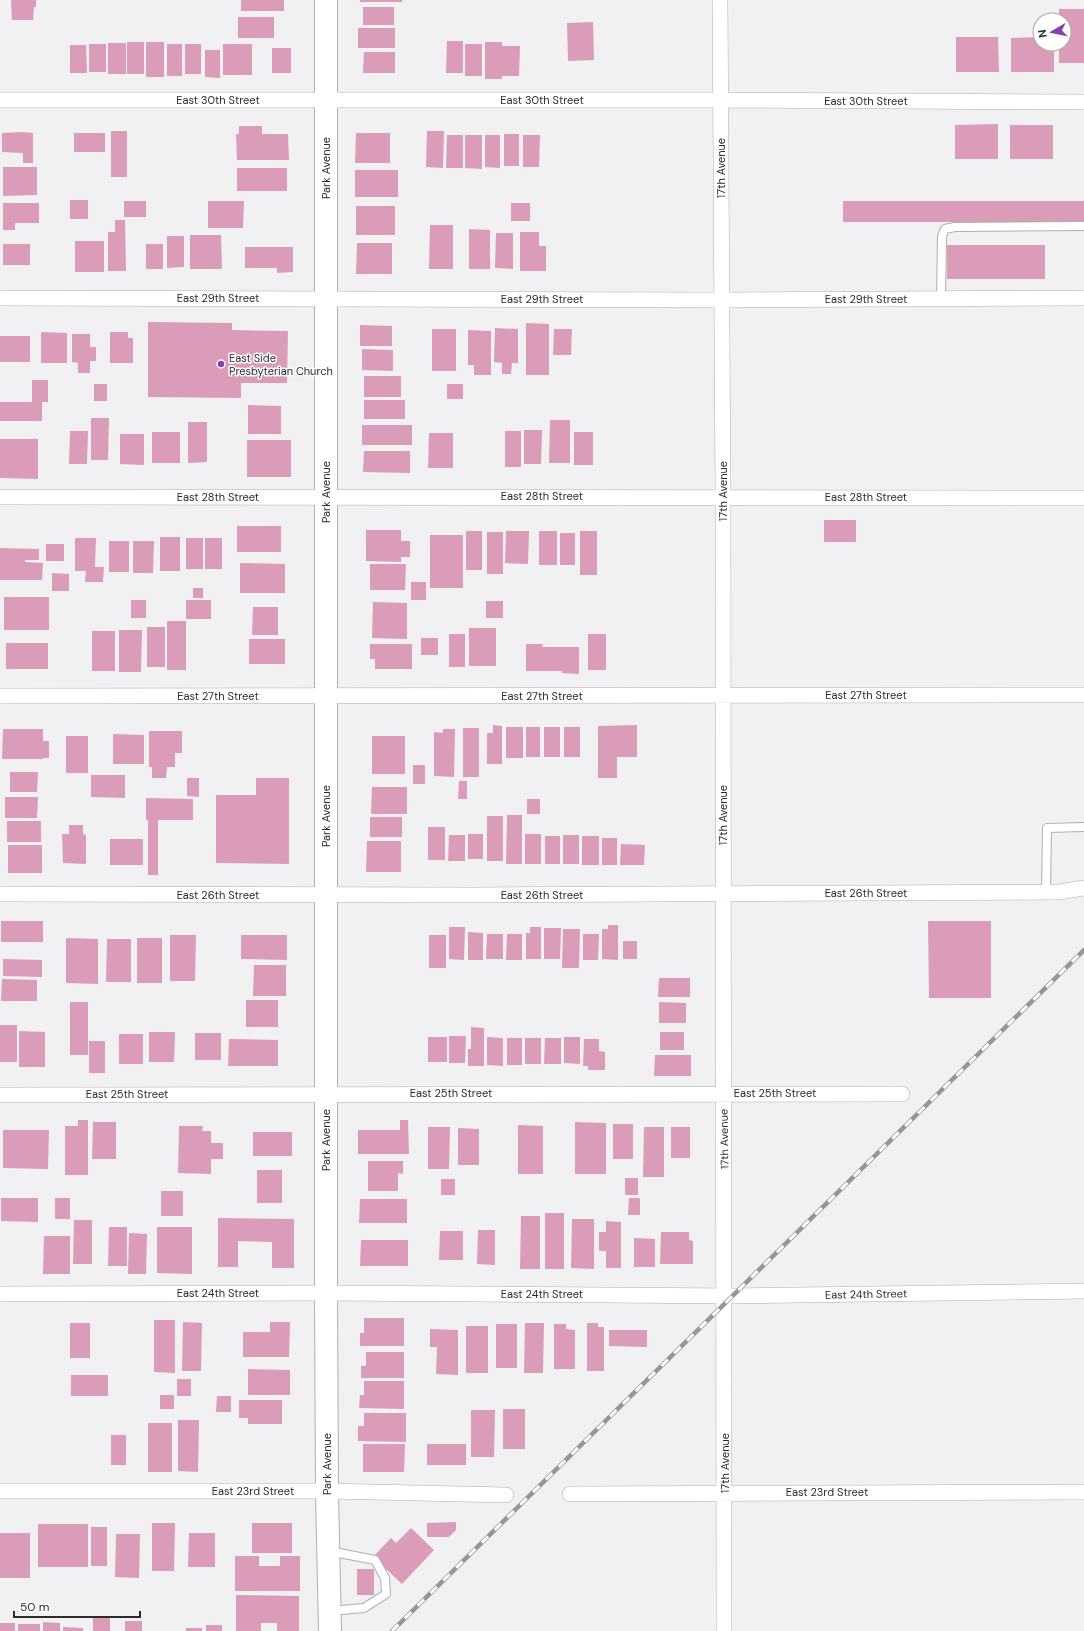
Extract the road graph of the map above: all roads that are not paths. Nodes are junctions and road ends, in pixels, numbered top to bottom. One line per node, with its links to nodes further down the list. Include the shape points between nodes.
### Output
1 (326, 0): 4 (street, Park Avenue)
2 (720, 0): 5 (street, 17th Avenue)
3 (0, 100): 4 (street, East 30th Street)
4 (326, 100): 5 (street, East 30th Street); 11 (street, Park Avenue)
5 (720, 100): 6 (street, East 30th Street); 12 (street, 17th Avenue)
6 (1084, 102)
7 (1084, 226): 9 (lane, via 945,229 942,236)
8 (0, 298): 11 (street, East 29th Street)
9 (941, 298): 10 (street, East 29th Street); 12 (street, East 29th Street)
10 (1084, 298)
11 (326, 299): 12 (street, East 29th Street); 15 (street, Park Avenue)
12 (721, 300): 13 (street, 17th Avenue)
13 (723, 496): 15 (street, East 28th Street); 16 (street, East 28th Street); 20 (street, 17th Avenue)
14 (0, 497): 15 (street, East 28th Street)
15 (326, 497): 19 (street, Park Avenue)
16 (1084, 498)
17 (1084, 695): 20 (street, East 27th Street)
18 (0, 696): 19 (street, East 27th Street)
19 (326, 696): 20 (street, East 27th Street); 26 (street, Park Avenue)
20 (723, 696): 25 (street, 17th Avenue)
21 (1084, 827): 23 (lane, via 1047,828)
22 (1084, 888): 23 (street, East 26th Street)
23 (1046, 892): 25 (street, East 26th Street)
24 (0, 894): 26 (street, East 26th Street)
25 (723, 894): 26 (street, East 26th Street); 28 (street, 17th Avenue)
26 (326, 895): 27 (street, Park Avenue)
27 (326, 1093): 28 (street, East 25th Street); 30 (street, East 25th Street); 32 (street, Park Avenue)
28 (723, 1093): 29 (street, East 25th Street); 34 (street, 17th Avenue)
29 (902, 1094)
30 (0, 1095)
31 (1084, 1291): 34 (street, East 24th Street)
32 (326, 1293): 33 (street, East 24th Street); 34 (street, East 24th Street); 36 (street, Park Avenue)
33 (0, 1294)
34 (725, 1295): 37 (street, 17th Avenue)
35 (0, 1491): 36 (street, East 23rd Street)
36 (327, 1491): 40 (street, East 23rd Street); 41 (street, Park Avenue)
37 (725, 1492): 38 (street, East 23rd Street); 39 (street, East 23rd Street); 43 (street, 17th Avenue)
38 (1084, 1492)
39 (570, 1494)
40 (506, 1495)
41 (328, 1551): 42 (street, Park Avenue); 42 (lane, via 375,1560 385,1578 386,1594 364,1608)
42 (330, 1621)
43 (724, 1631)

